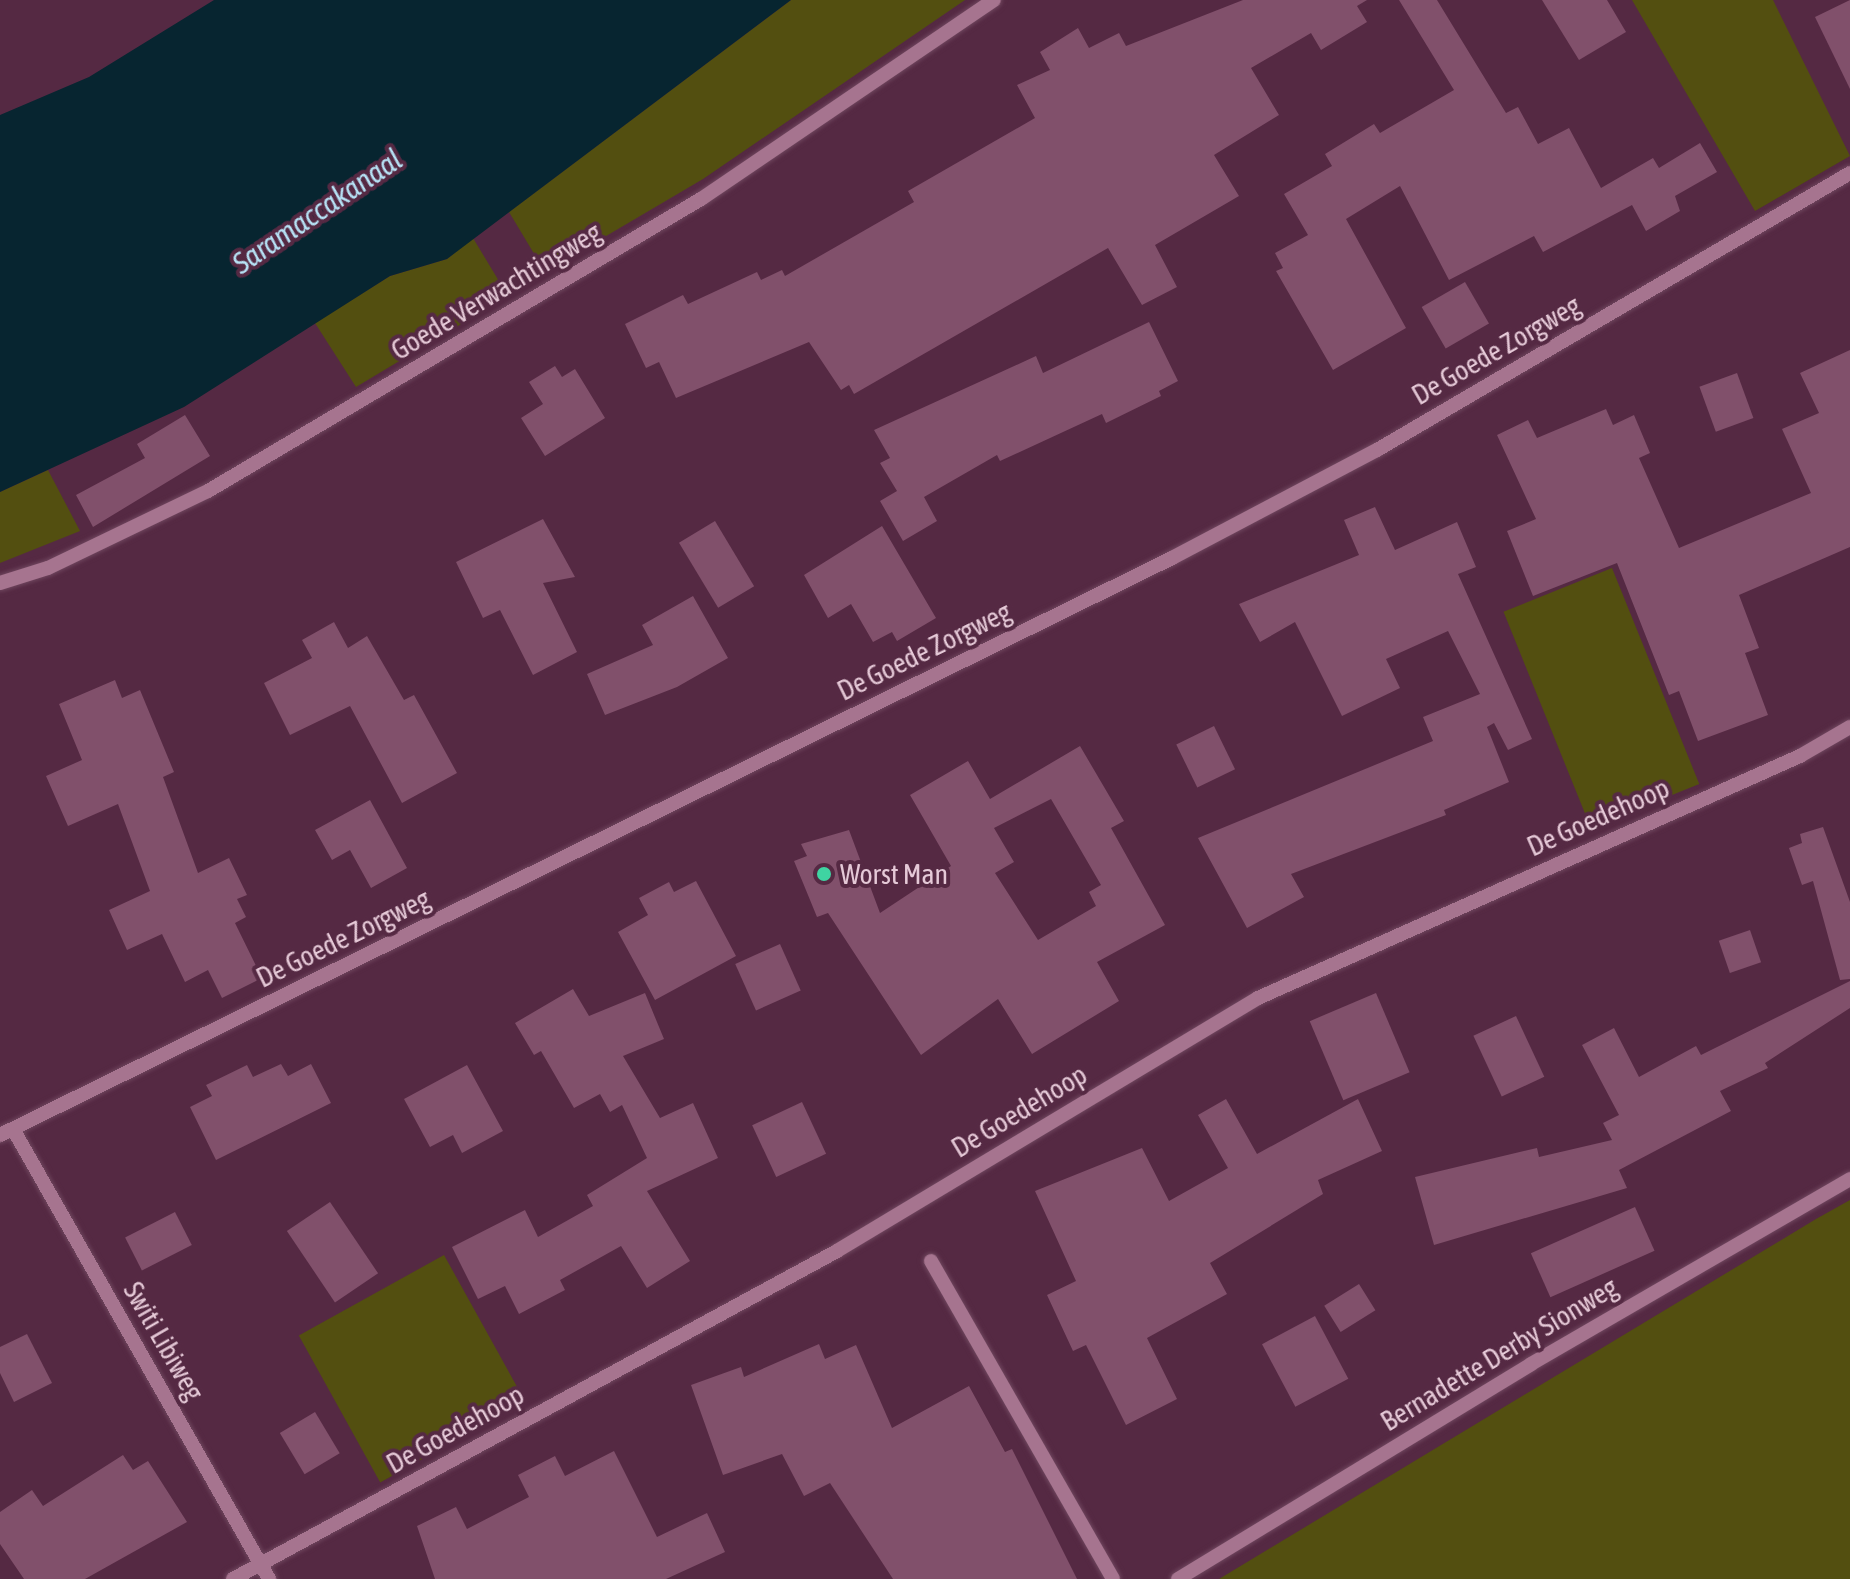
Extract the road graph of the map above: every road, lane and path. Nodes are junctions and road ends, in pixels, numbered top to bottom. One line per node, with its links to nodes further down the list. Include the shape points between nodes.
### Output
1 (994, 0): 3 (street, Goede Verwachtingweg, via 701,199 208,491 48,568)
2 (1850, 173): 5 (street, De Goede Zorgweg, via 1377,450 1172,558)
3 (0, 583)
4 (1850, 727): 8 (street, De Goedehoop, via 1800,756 1258,998 837,1251)
5 (7, 1132): 8 (street, Switi Libiweg)
6 (1850, 1179): 12 (street, Bernadette Derby Sionweg, via 1531,1364)
7 (931, 1261): 11 (street)
8 (260, 1565): 9 (street, De Goedehoop); 10 (street, Switi Libiweg)
9 (233, 1579)
10 (269, 1579)
11 (1113, 1579)
12 (1178, 1579)

